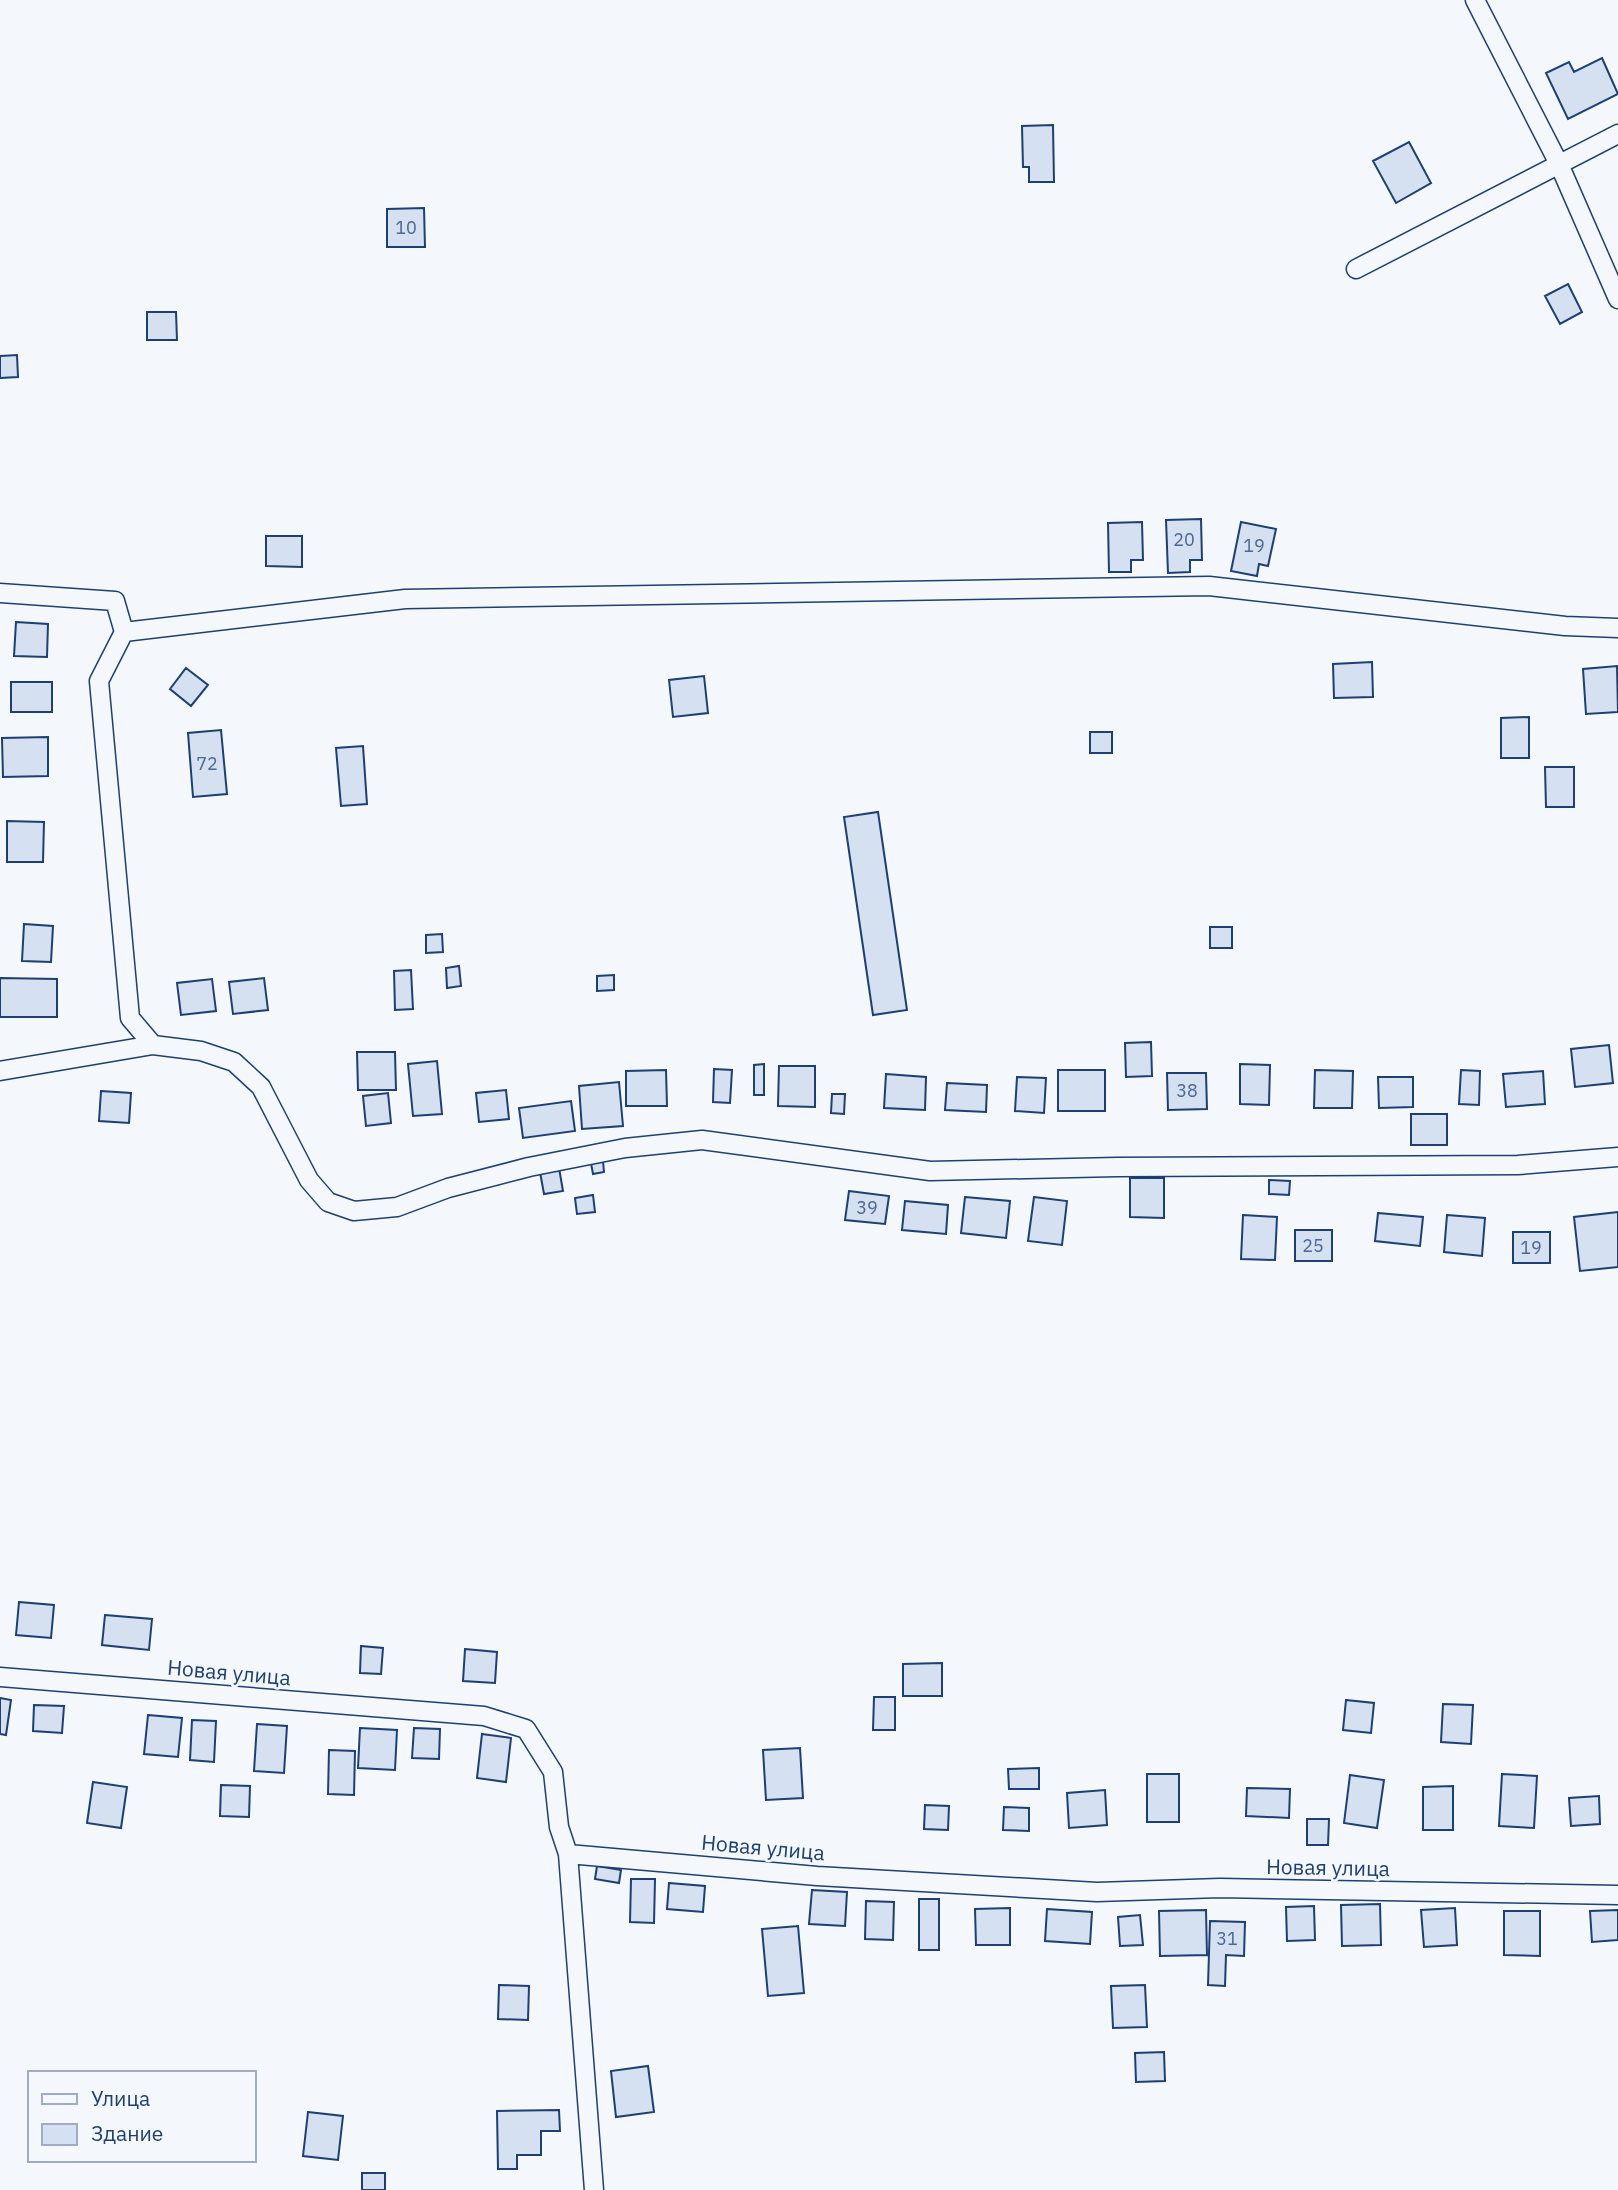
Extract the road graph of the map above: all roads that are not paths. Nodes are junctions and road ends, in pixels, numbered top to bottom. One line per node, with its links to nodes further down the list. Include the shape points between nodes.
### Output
1 (1475, 0): 3 (street)
2 (1618, 134): 3 (street)
3 (1559, 164): 4 (street); 5 (street)
4 (1356, 269)
5 (1618, 299)
6 (0, 593): 8 (street, via 115,601)
7 (1618, 628): 8 (street, via 1209,586 405,598)
8 (124, 632): 9 (street, via 99,681 130,1017)
9 (153, 1045): 10 (street); 11 (street, via 201,1051 234,1062 261,1087 309,1180 328,1202 354,1211 397,1207 529,1167 625,1148 702,1140 930,1171 1518,1165)
10 (0, 1071)
11 (1618, 1157)
12 (0, 1677): 13 (street, Новая улица, via 484,1716 526,1729 553,1772 559,1827)
13 (568, 1854): 14 (street, Новая улица, via 831,1877 1097,1892 1220,1888); 15 (street)
14 (1618, 1895)
15 (594, 2190)

